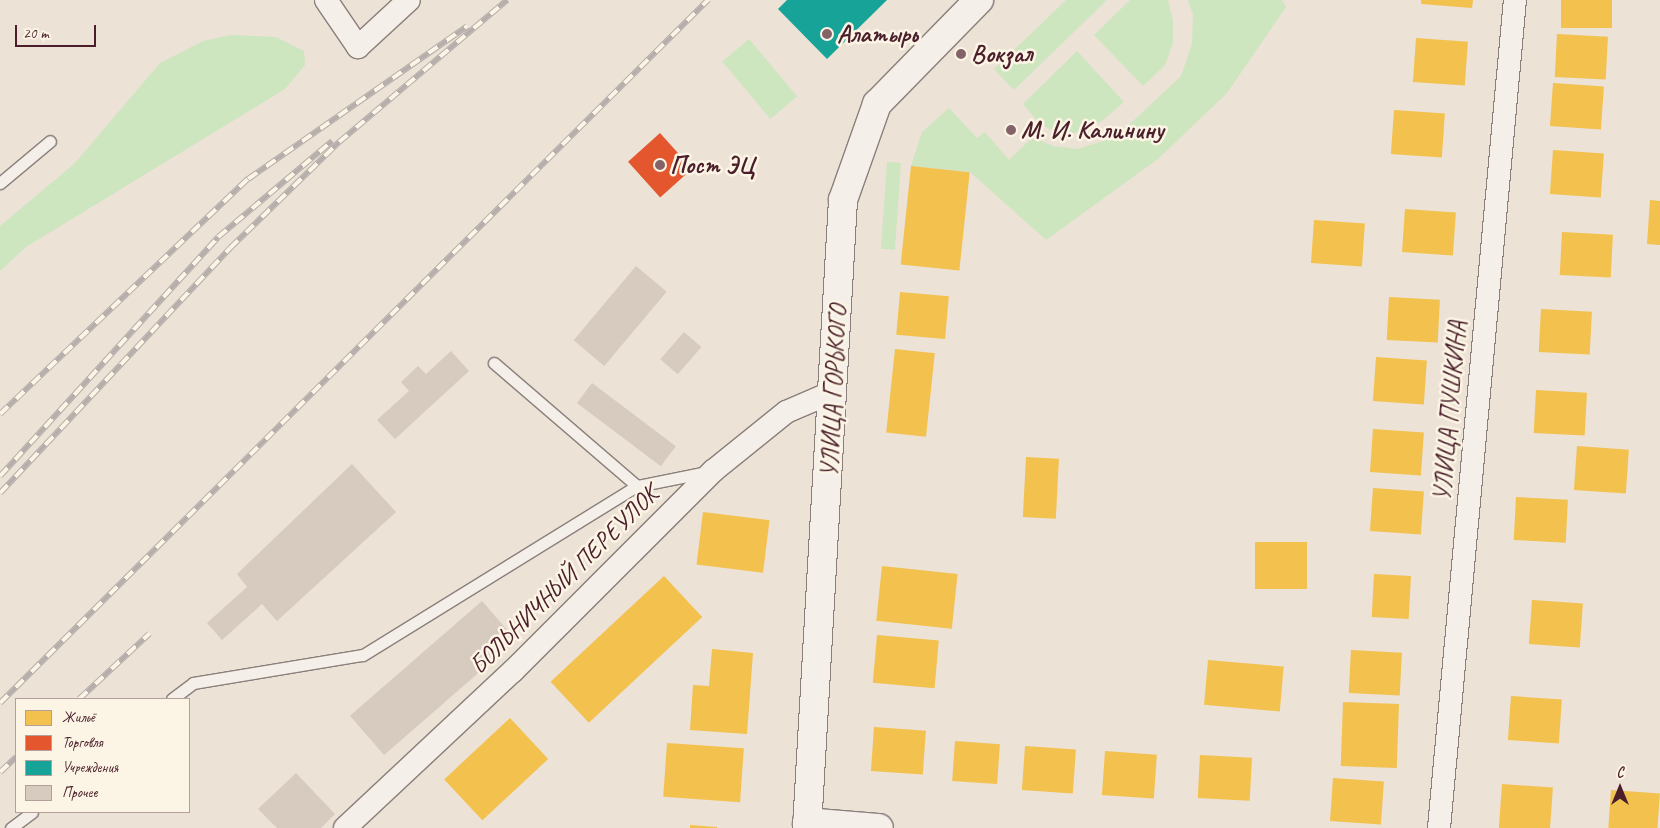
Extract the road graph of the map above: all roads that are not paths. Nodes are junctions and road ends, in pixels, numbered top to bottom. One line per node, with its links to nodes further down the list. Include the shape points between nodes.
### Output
1 (326, 0): 2 (street, via 358,47)
2 (409, 0)
3 (978, 0): 8 (street, УЛИЦА ГОРЬКОГО, via 877,104 843,200)
4 (1515, 0): 17 (street, УЛИЦА ПУШКИНА)
5 (50, 142): 6 (lane)
6 (0, 184)
7 (494, 363): 10 (lane)
8 (835, 391): 9 (street, БОЛЬНИЧНЫЙ ПЕРЕУЛОК, via 786,412); 13 (street, УЛИЦА ГОРЬКОГО)
9 (713, 471): 10 (lane); 15 (street, БОЛЬНИЧНЫЙ ПЕРЕУЛОК, via 513,671)
10 (637, 486): 11 (lane, via 363,655 193,683)
11 (173, 698)
12 (31, 813): 14 (lane)
13 (807, 825): 16 (street)
14 (11, 828)
15 (345, 828)
16 (879, 828)
17 (1439, 828)

